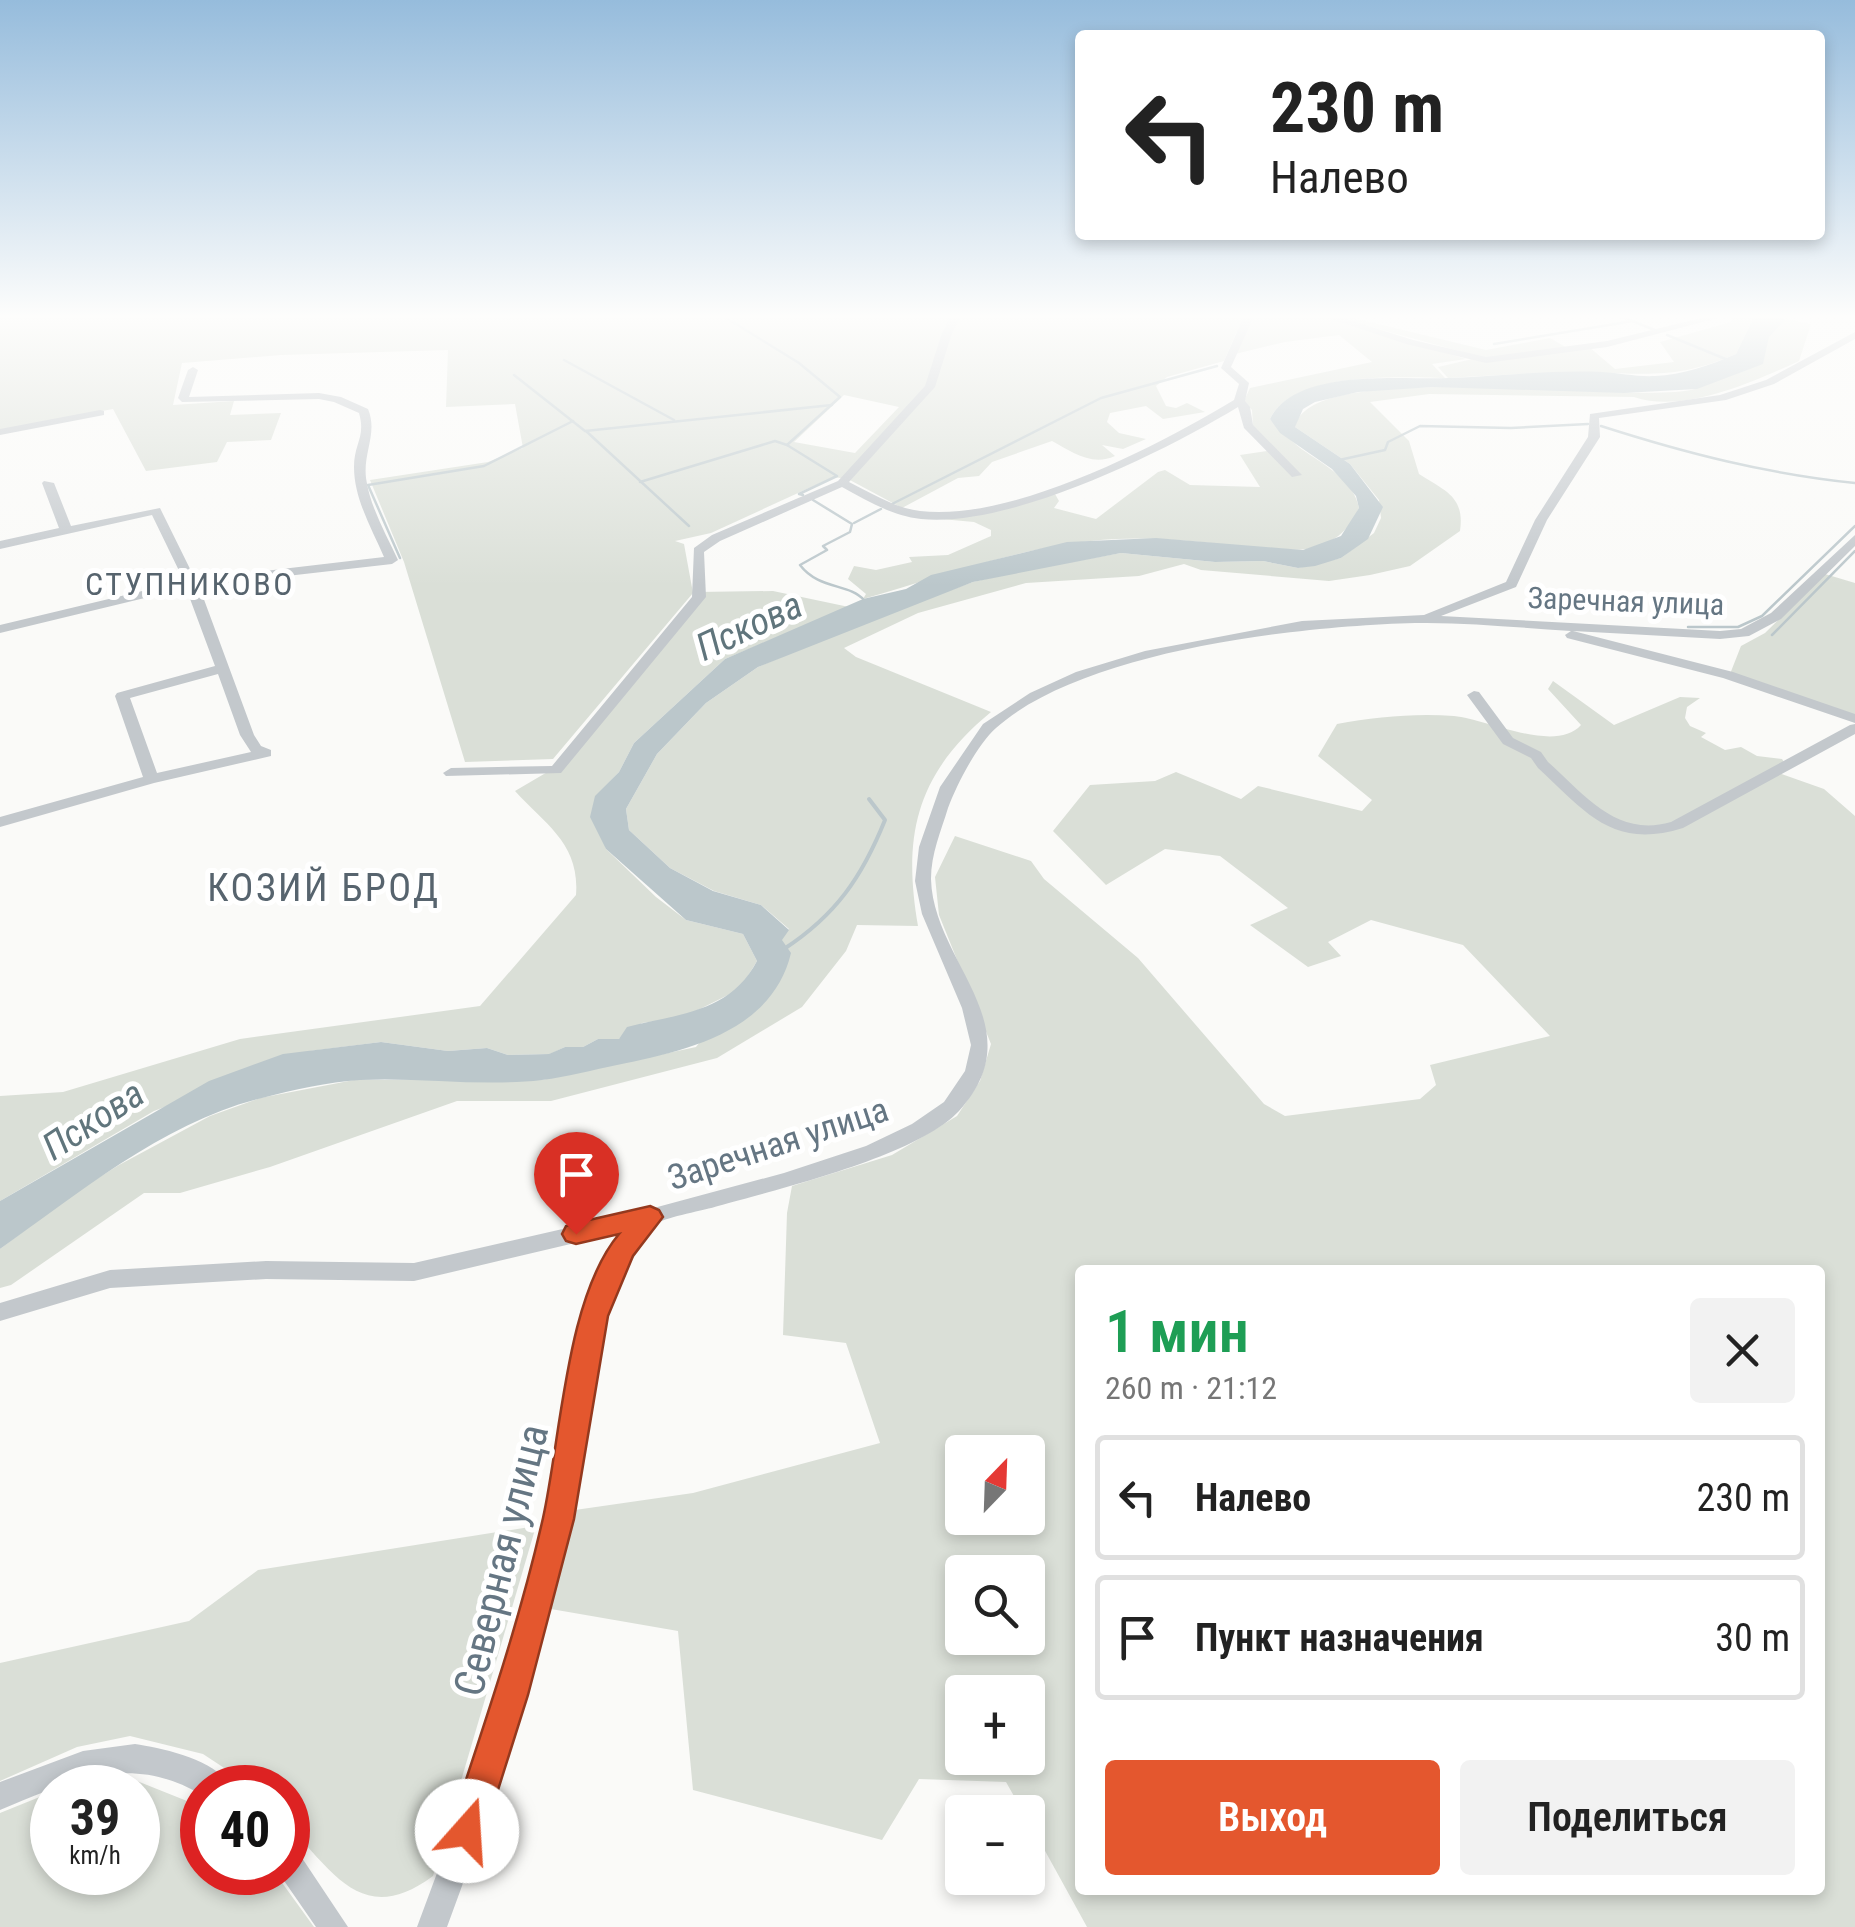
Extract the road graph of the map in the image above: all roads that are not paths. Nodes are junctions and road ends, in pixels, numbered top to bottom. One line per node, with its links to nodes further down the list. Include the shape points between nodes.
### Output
1 (351, 406): 14 (street, via 364,412 369,428 358,450 358,480 392,560)
2 (913, 406): 10 (street)
3 (1232, 406): 10 (street, via 1052,491 962,514 910,513)
4 (1243, 406): 8 (street, via 1248,426)
5 (1666, 406): 15 (street, Заречная улица, via 1594,416 1594,437 1541,520 1511,584)
6 (100, 413): 7 (street)
7 (0, 432)
8 (1296, 475)
9 (48, 483): 11 (street)
10 (842, 483): 22 (street, via 698,551 699,598 556,770)
11 (66, 530): 13 (street); 14 (street, via 156,511)
12 (1855, 539): 16 (street, Заречная улица, via 1776,616 1744,633)
13 (0, 544)
14 (191, 583): 17 (street); 18 (street)
15 (1420, 619): 16 (street, Заречная улица); 25 (street, Заречная улица, via 1302,625 1150,654 1060,684 996,720 961,762 927,847 923,881 980,1045 974,1072 951,1107 873,1151)
16 (1538, 625): 20 (street, via 1728,675)
17 (0, 630)
18 (221, 670): 23 (street, via 122,696); 23 (street, via 247,735 266,753)
19 (1474, 694): 21 (street, via 1508,741 1536,755 1616,826 1644,834 1677,825)
20 (1855, 719)
21 (1855, 728)
22 (450, 773)
23 (151, 779): 24 (street)
24 (0, 822)
25 (650, 1217): 26 (street, Заречная улица, via 414,1272 266,1270 110,1279); 31 (street, Северная улица, via 622,1250 594,1316 542,1584)
26 (0, 1312)
27 (180, 1767): 28 (street, via 115,1756)
28 (0, 1796)
29 (310, 1894): 30 (street)
30 (332, 1927)
31 (432, 1927)

